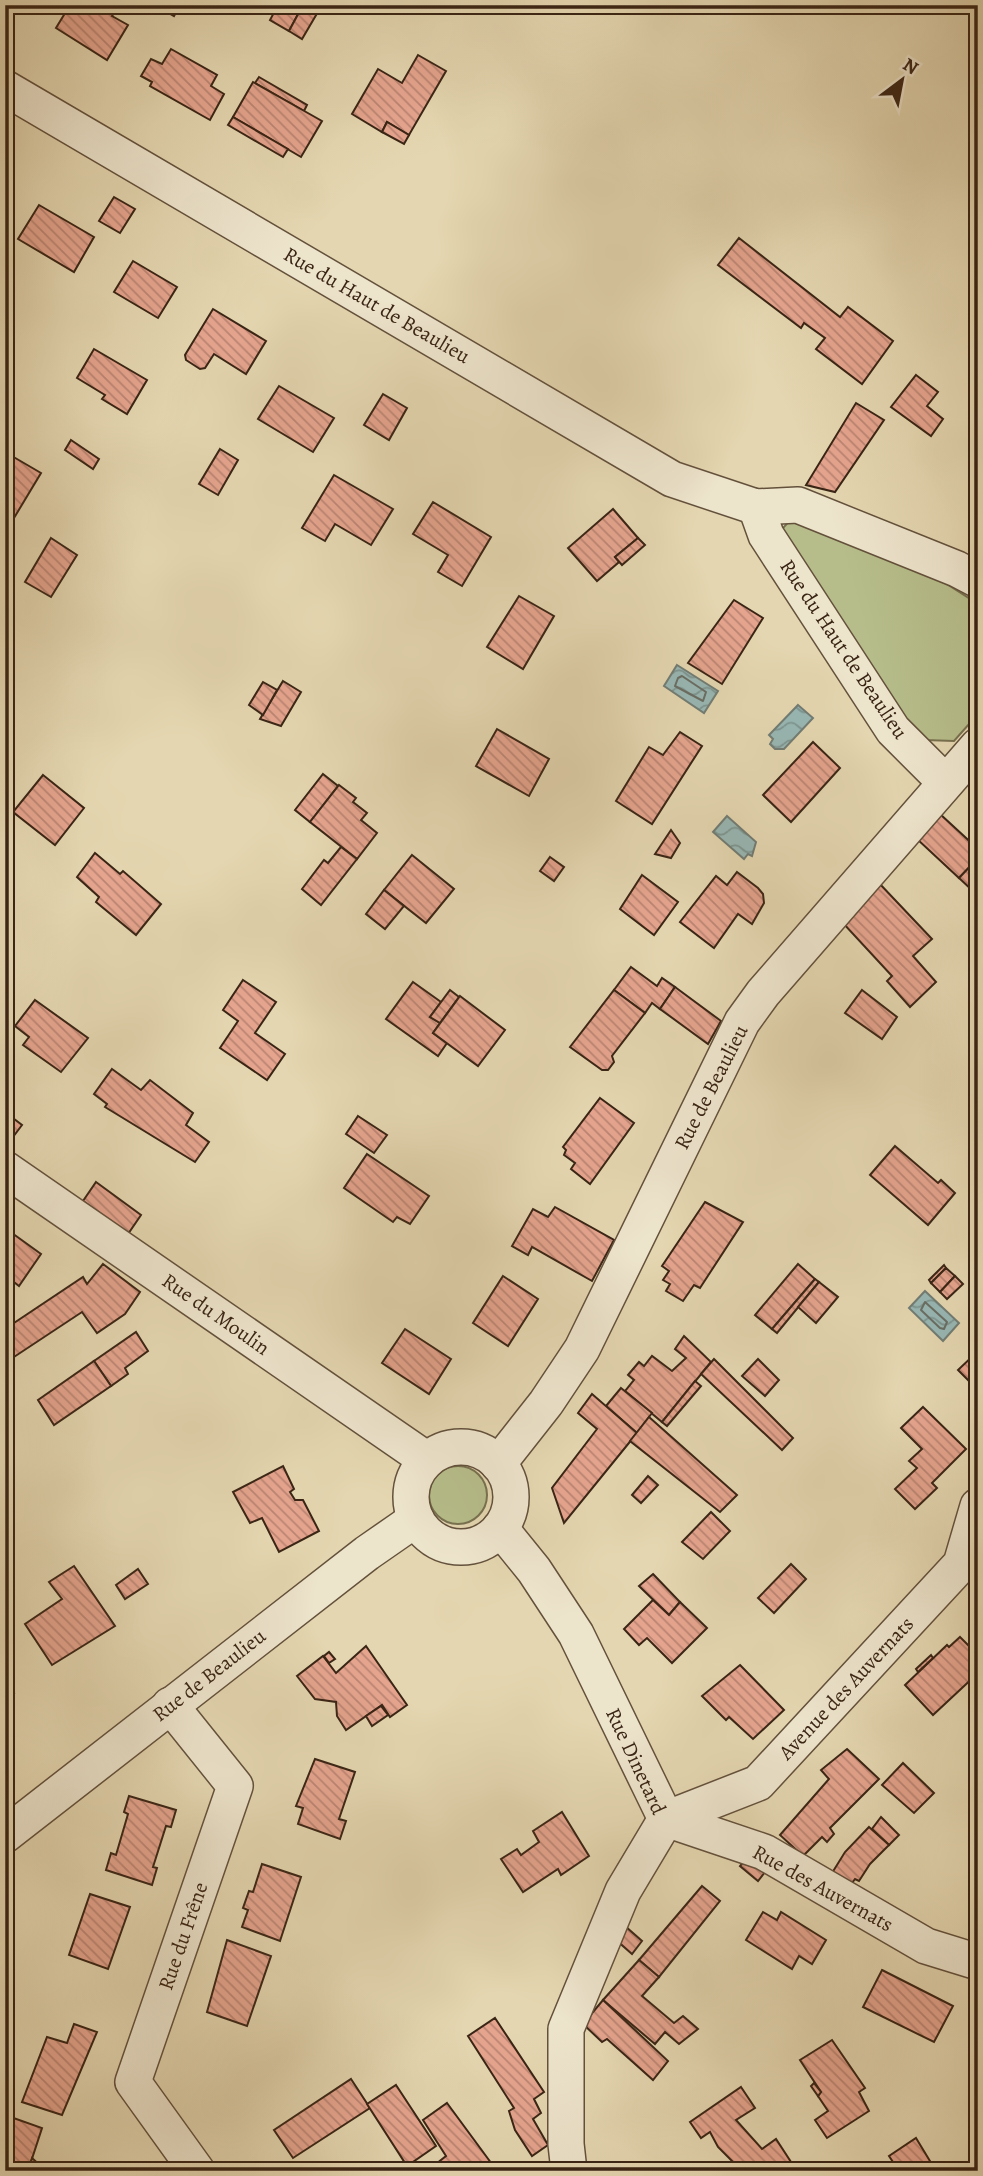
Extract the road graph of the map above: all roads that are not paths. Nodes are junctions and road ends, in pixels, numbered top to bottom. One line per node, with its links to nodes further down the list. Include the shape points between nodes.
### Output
1 (5, 88): 2 (street, Rue du Haut de Beaulieu, via 672,478)
2 (756, 507): 3 (street, Rue du Haut de Beaulieu, via 798,505); 5 (street, Rue du Haut de Beaulieu, via 766,535 893,730)
3 (978, 580)
4 (978, 746): 5 (street, Rue de Beaulieu)
5 (945, 782): 8 (street, Rue de Beaulieu, via 742,1022 582,1349)
6 (5, 1169): 7 (street, Rue du Moulin)
7 (427, 1460): 8 (street, via 456,1447 486,1454); 10 (street, via 412,1487)
8 (499, 1464): 11 (street, via 511,1496 509,1513)
9 (978, 1506): 13 (street, Avenue des Auvernats, via 961,1564 758,1783)
10 (416, 1519): 11 (street, via 439,1542 456,1547 472,1546); 12 (street, Rue de Beaulieu)
11 (500, 1528): 13 (street, Rue Dinetard, via 576,1634)
12 (170, 1705): 14 (street, Rue de Beaulieu); 16 (street, Rue du Frêne, via 236,1786 133,2082)
13 (666, 1819): 15 (street, Rue des Auvernats, via 764,1852 926,1946); 17 (street, Rue Dinetard, via 623,1891 566,2029)
14 (5, 1835)
15 (978, 1962)
16 (197, 2171)
17 (569, 2171)

